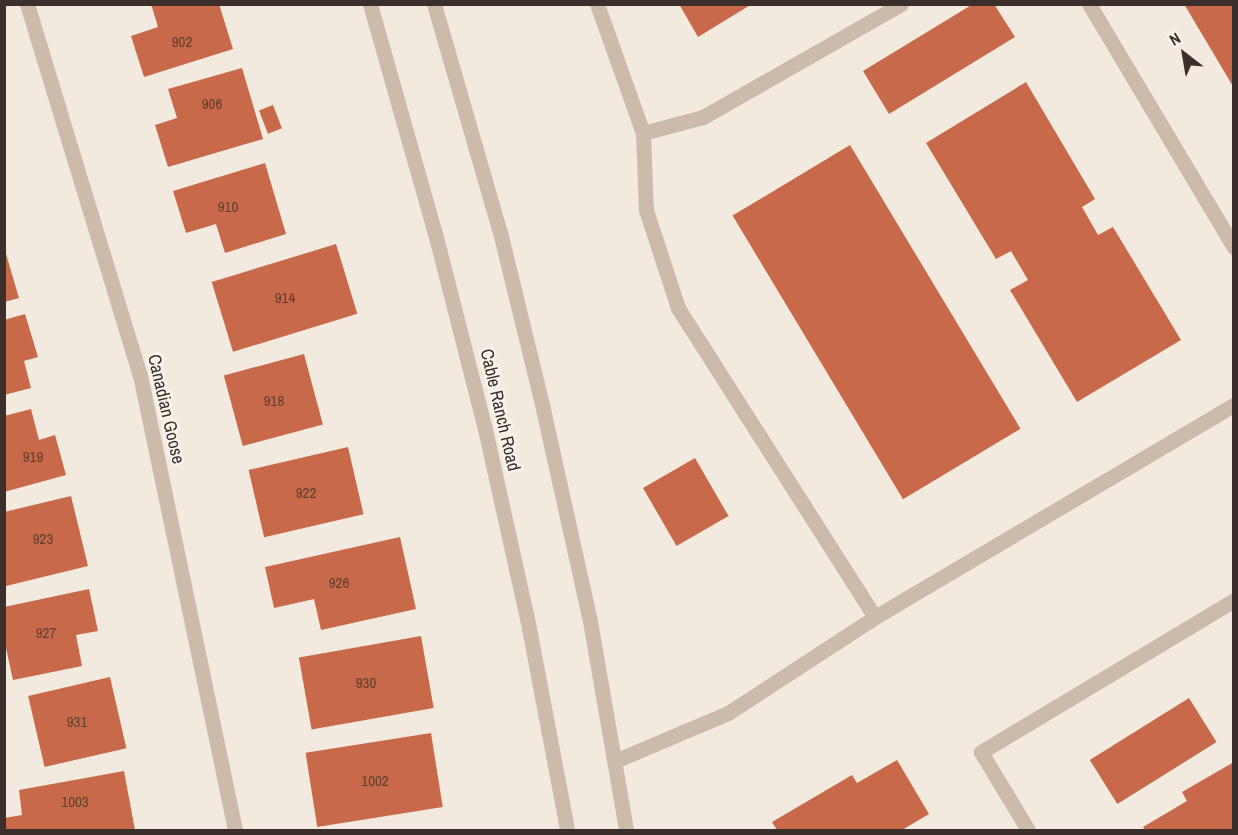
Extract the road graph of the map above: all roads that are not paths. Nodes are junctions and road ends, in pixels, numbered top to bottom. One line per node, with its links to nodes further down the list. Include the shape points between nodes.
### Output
1 (27, 4): 13 (street, Canadian Goose, via 140,375)
2 (370, 4): 14 (street, Cable Ranch Road, via 482,418 529,628)
3 (434, 4): 12 (street, via 500,232 543,409 590,621)
4 (597, 4): 7 (street)
5 (901, 4): 7 (street, via 703,117)
6 (1089, 4): 8 (street)
7 (643, 133): 11 (street, via 646,210 678,308)
8 (1233, 247)
9 (1233, 405): 11 (street)
10 (1233, 600): 16 (street, via 981,752)
11 (875, 617): 12 (street, via 728,713)
12 (615, 761): 15 (street)
13 (235, 831)
14 (567, 831)
15 (626, 831)
16 (1028, 831)

